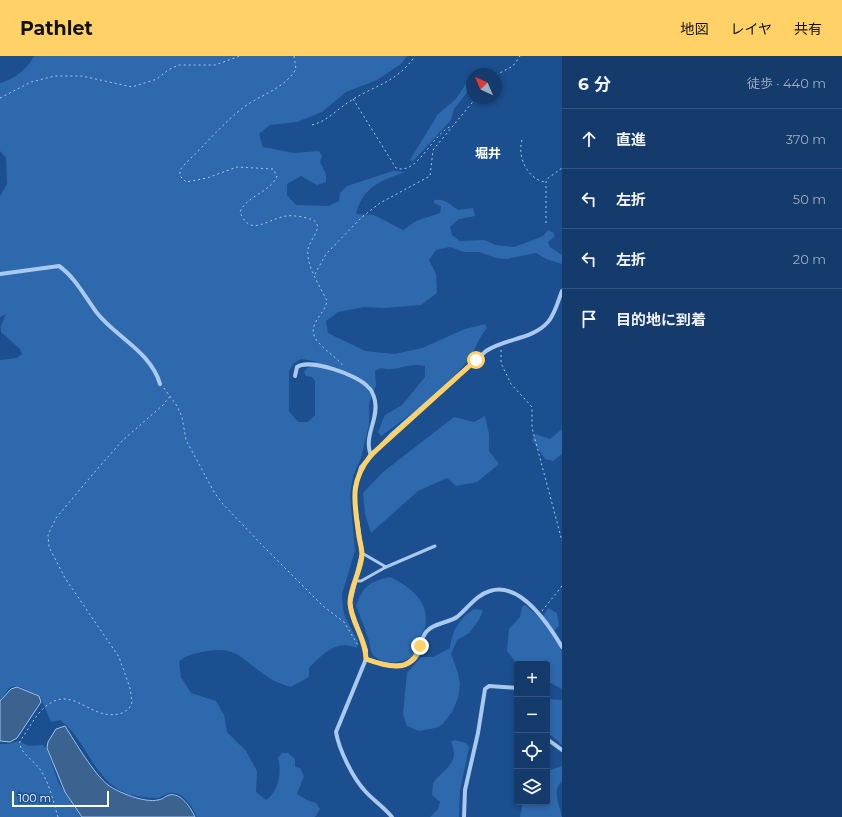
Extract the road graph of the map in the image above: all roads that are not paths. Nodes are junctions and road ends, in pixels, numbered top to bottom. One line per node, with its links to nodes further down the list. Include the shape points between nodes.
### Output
1 (0, 274): 4 (street, via 59,266 77,283 98,314 140,353)
2 (562, 291): 5 (street, via 549,322 541,329 486,351)
3 (295, 376): 5 (street, via 297,367 309,364 327,367 368,386 375,402 376,414 369,436 368,450)
4 (160, 384)
5 (371, 455): 7 (street, via 361,467 355,488)
6 (435, 546): 8 (lane)
7 (362, 553): 8 (lane); 9 (street)
8 (386, 567): 9 (lane)
9 (356, 582): 11 (street, via 350,603 366,650)
10 (562, 647): 11 (street, via 540,614 515,592 498,589 490,590 457,616 426,632 418,654 408,664 399,666)
11 (366, 659): 15 (street, via 336,732 338,743 364,790)
12 (514, 688): 16 (street, via 489,686 485,689 465,790)
13 (550, 741): 14 (street)
14 (562, 750)
15 (392, 817)
16 (464, 817)

